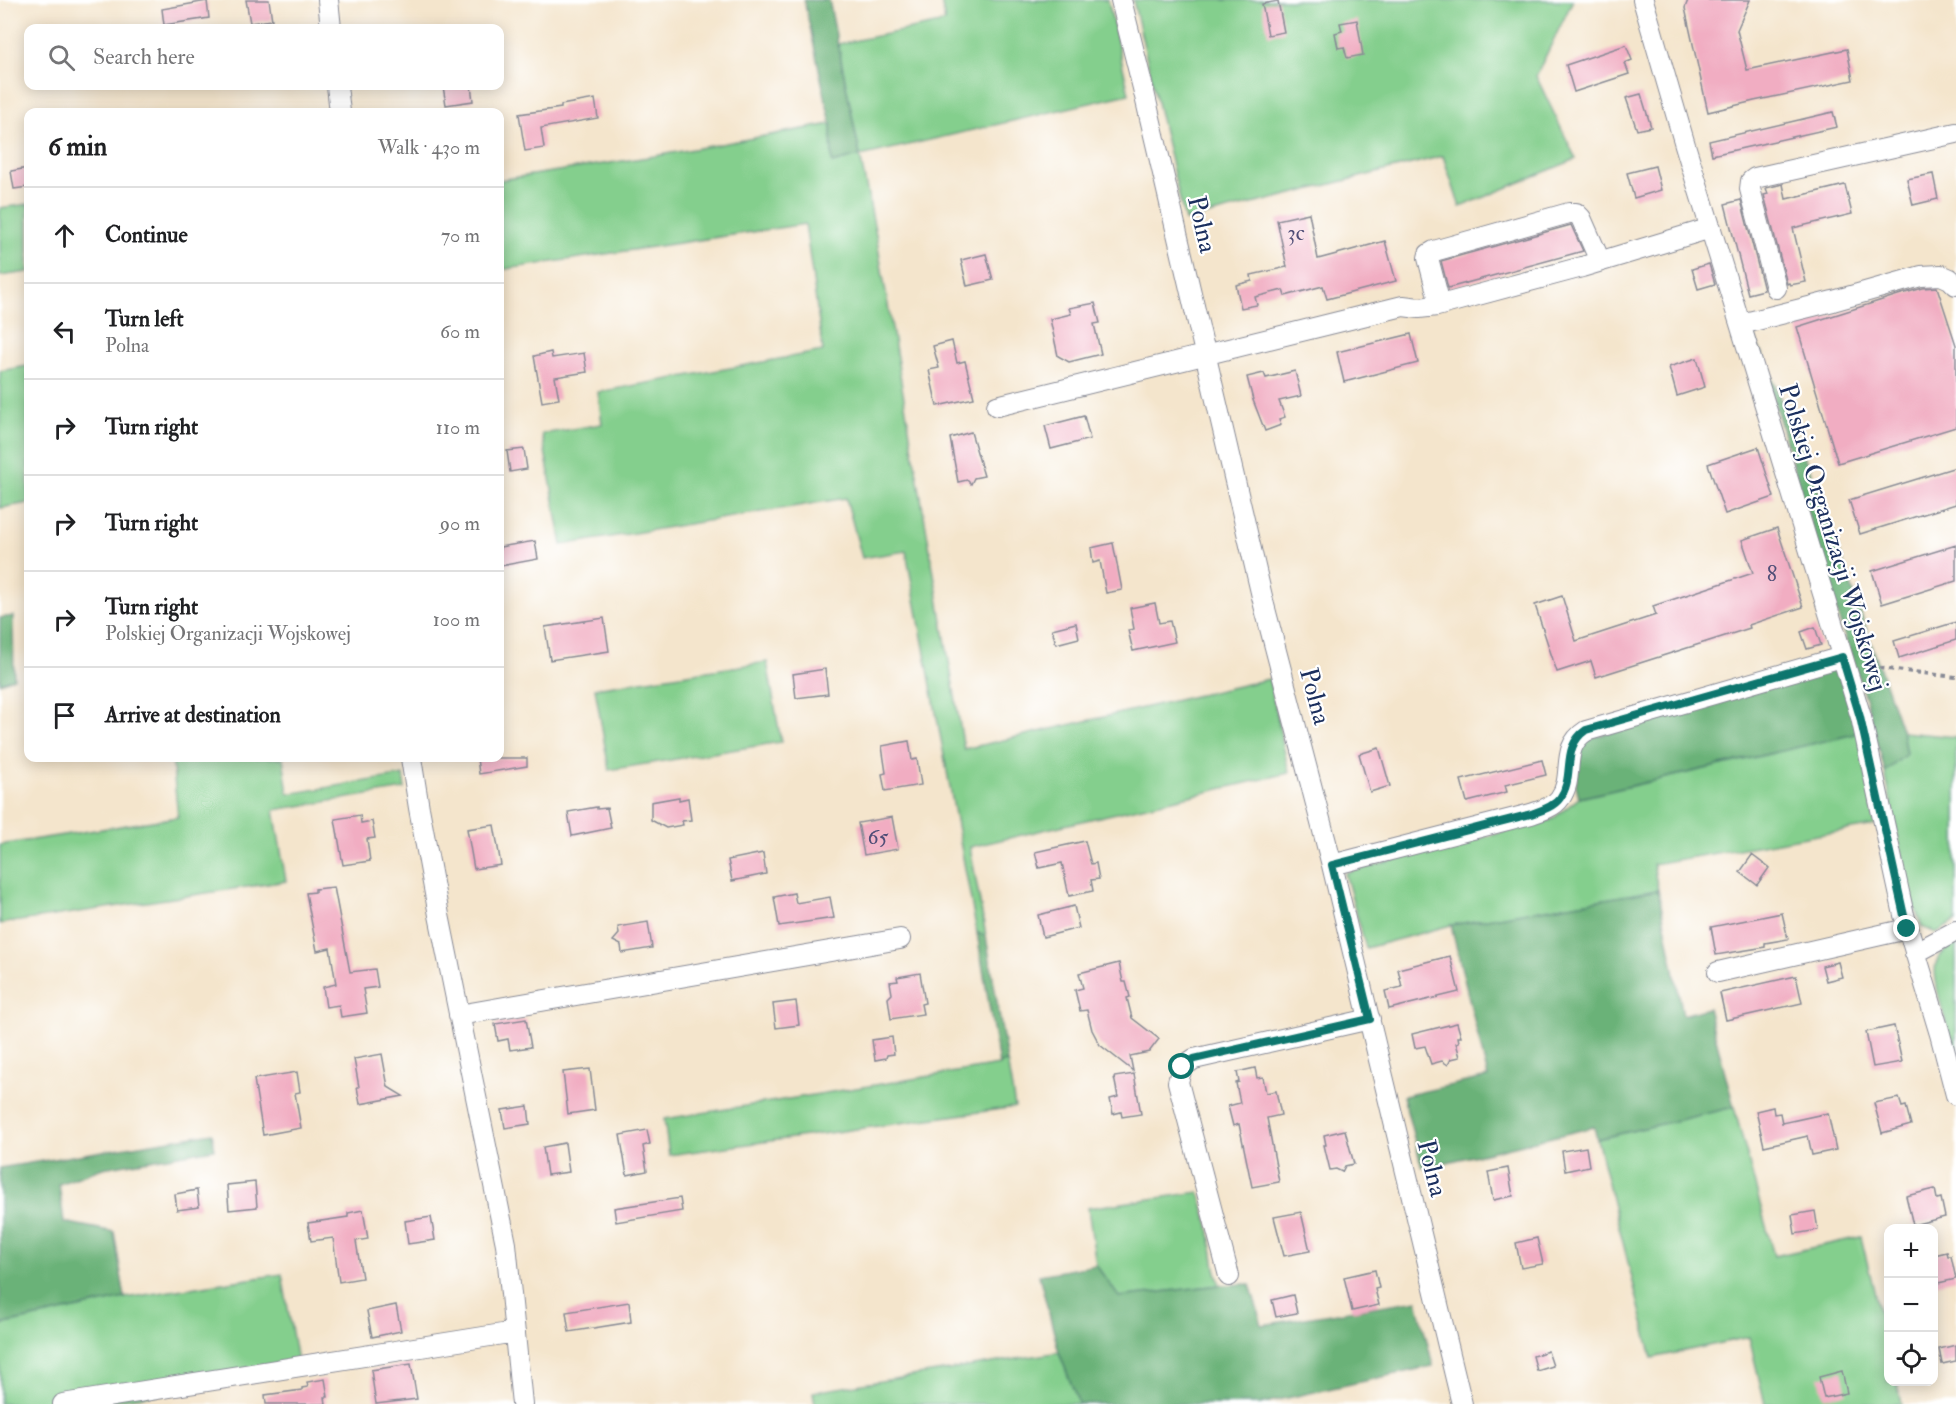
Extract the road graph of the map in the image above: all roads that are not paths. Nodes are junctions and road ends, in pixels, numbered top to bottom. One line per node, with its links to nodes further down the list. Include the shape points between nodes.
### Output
1 (328, 0): 4 (street)
2 (1120, 0): 14 (street, Polna)
3 (1643, 0): 8 (street, Polskiej Organizacji Wojskowej)
4 (331, 24)
5 (337, 90): 6 (street)
6 (340, 108)
7 (1956, 133): 11 (street, via 1751,181)
8 (1711, 228): 9 (street); 13 (street, Polskiej Organizacji Wojskowej)
9 (1600, 261): 12 (street); 12 (street, via 1581,218 1569,213 1429,254)
10 (1956, 285): 13 (street, via 1941,275 1921,276)
11 (1776, 288)
12 (1440, 304): 14 (street, via 1403,306)
13 (1741, 324): 16 (street, Polskiej Organizacji Wojskowej)
14 (1206, 356): 15 (street); 18 (street, Polna, via 1264,604)
15 (997, 406)
16 (1843, 660): 18 (street, via 1586,730 1577,736 1571,748 1560,799 1548,807); 19 (street, Polskiej Organizacji Wojskowej, via 1860,717)
17 (412, 762): 24 (street)
18 (1332, 865): 25 (street, Polna)
19 (1907, 929): 22 (street, Polskiej Organizacji Wojskowej); 23 (street)
20 (1956, 931): 22 (street)
21 (900, 939): 24 (street)
22 (1915, 953): 26 (street, Polskiej Organizacji Wojskowej)
23 (1718, 972)
24 (459, 1015): 28 (street, via 506,1244)
25 (1370, 1019): 27 (street, via 1194,1059 1182,1067 1178,1082); 31 (street, Polna)
26 (1956, 1095)
27 (1229, 1276)
28 (515, 1332): 29 (street); 30 (street)
29 (63, 1404)
30 (522, 1404)
31 (1462, 1404)

